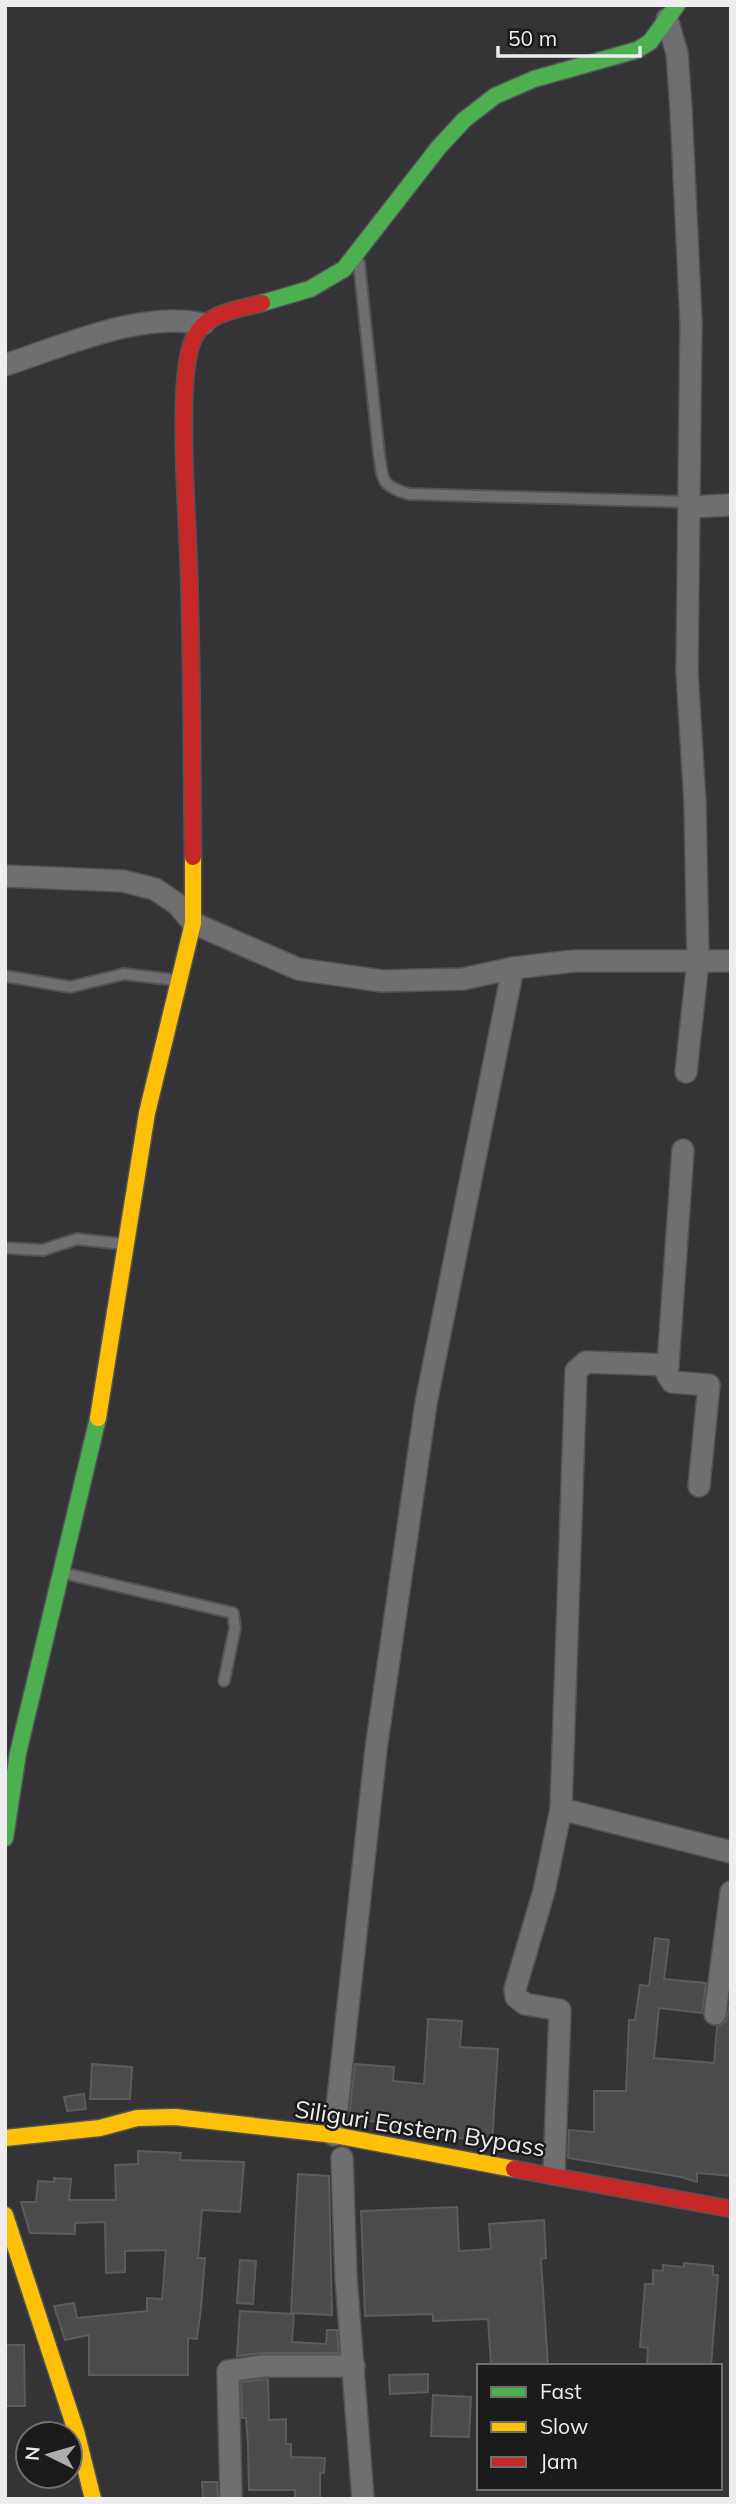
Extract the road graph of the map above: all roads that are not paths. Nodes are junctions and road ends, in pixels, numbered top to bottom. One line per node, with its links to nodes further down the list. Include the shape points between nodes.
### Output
1 (672, 12): 2 (street, via 650,43 636,50 544,76 478,107 456,128); 5 (street, via 691,323)
2 (358, 253): 3 (street, via 319,285 217,315); 5 (lane, via 379,454 383,480 391,489 409,494)
3 (203, 324): 4 (street, via 167,320); 8 (street, via 192,340 184,392)
4 (5, 365)
5 (689, 504): 6 (street); 9 (street, via 687,673)
6 (731, 505)
7 (5, 876): 8 (street, via 123,881 155,889)
8 (193, 923): 11 (street, via 298,969 382,981 463,979); 13 (street)
9 (698, 961): 10 (street); 11 (street, via 574,961); 14 (street)
10 (731, 961)
11 (513, 968): 29 (street, via 426,1404 376,1749)
12 (5, 976): 13 (lane, via 70,987 124,974)
13 (179, 981): 16 (street, via 147,1113)
14 (687, 1072)
15 (683, 1150): 18 (street)
16 (126, 1244): 17 (lane, via 77,1239 43,1250); 20 (street, via 98,1416)
17 (5, 1248)
18 (668, 1365): 19 (street, via 672,1382 709,1385); 22 (street, via 586,1362 576,1371)
19 (699, 1486)
20 (61, 1572): 21 (lane, via 233,1613); 23 (street, via 18,1753)
21 (224, 1681)
22 (561, 1810): 24 (street); 32 (street, via 544,1891 515,1989 516,1997 525,2004 560,2010)
23 (5, 1838)
24 (731, 1852)
25 (731, 1892): 26 (street)
26 (715, 2014)
27 (100, 2128): 28 (street, Siliguri Eastern Bypass); 29 (street, Siliguri Eastern Bypass, via 137,2118 175,2117); 30 (street, Siliguri Eastern Bypass)
28 (134, 2135)
29 (334, 2135): 32 (street, Siliguri Eastern Bypass)
30 (5, 2138)
31 (342, 2158): 37 (street)
32 (554, 2174): 35 (street, Siliguri Eastern Bypass)
33 (567, 2196): 34 (street)
34 (633, 2208)
35 (731, 2208)
36 (5, 2216): 38 (street, via 76,2431)
37 (354, 2366): 39 (street, via 263,2366 228,2371); 40 (street)
38 (93, 2499)
39 (231, 2499)
40 (363, 2499)

